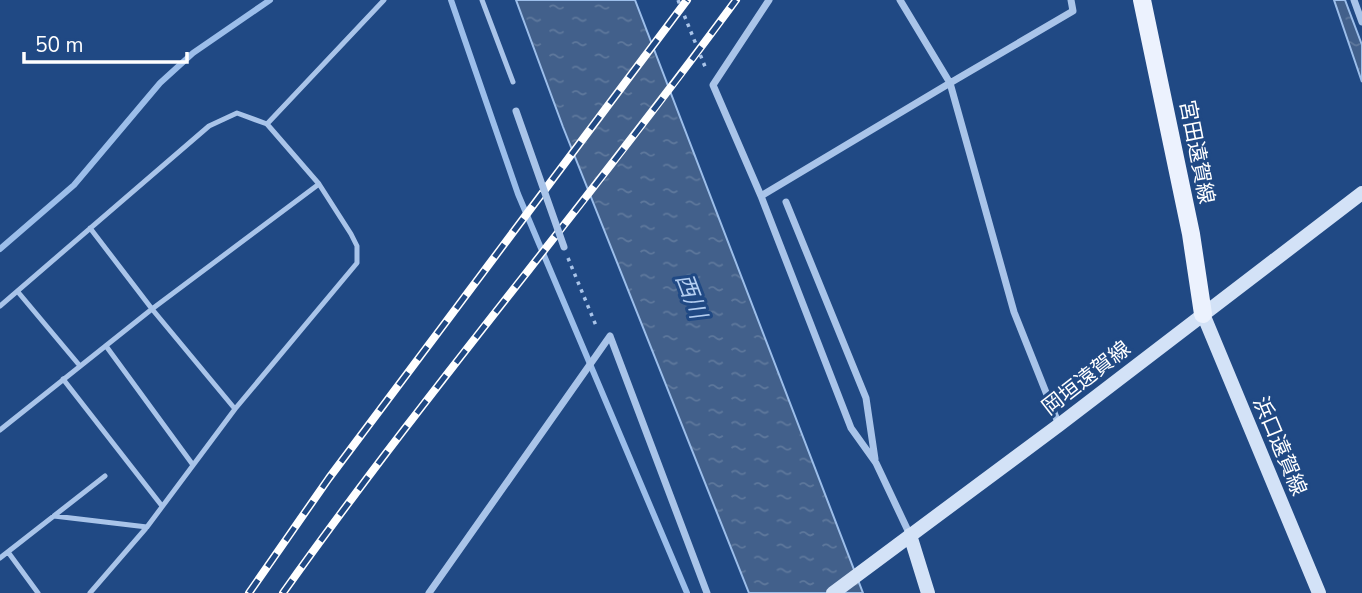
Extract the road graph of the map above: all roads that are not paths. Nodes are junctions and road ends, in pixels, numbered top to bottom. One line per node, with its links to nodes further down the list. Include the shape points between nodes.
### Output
1 (384, 0): 12 (lane)
2 (482, 0): 9 (lane)
3 (769, 0): 15 (street, via 713,85)
4 (900, 0): 10 (street)
5 (1071, 0): 10 (street, via 1073,11)
6 (1142, 0): 22 (main road, 宮田遠賀線)
7 (1354, 0): 8 (street)
8 (1362, 22)
9 (513, 82)
10 (950, 83): 15 (street); 27 (street, via 1014,312)
11 (516, 111): 18 (street, bridge)
12 (267, 124): 13 (lane); 17 (lane, via 237,113 209,126)
13 (319, 184): 21 (lane); 26 (lane, via 357,246 356,263)
14 (1362, 193): 22 (main road, 岡垣遠賀線)
15 (761, 196): 29 (street, via 851,428)
16 (786, 202): 29 (street, via 866,398)
17 (90, 228): 19 (lane); 21 (lane)
18 (564, 247)
19 (18, 292): 20 (lane); 24 (lane)
20 (0, 306)
21 (152, 309): 23 (lane); 26 (lane)
22 (1203, 314): 27 (main road, 岡垣遠賀線); 44 (main road, 浜口遠賀線)
23 (106, 345): 24 (lane); 30 (lane)
24 (80, 366): 25 (lane)
25 (64, 379): 28 (lane); 32 (lane)
26 (235, 409): 30 (lane)
27 (1059, 425): 35 (main road, 岡垣遠賀線)
28 (0, 430)
29 (876, 463): 35 (street)
30 (193, 466): 32 (lane)
31 (105, 476): 33 (lane)
32 (162, 506): 34 (lane)
33 (54, 516): 34 (lane); 36 (lane)
34 (147, 527): 39 (lane)
35 (909, 535): 42 (main road, 岡垣遠賀線); 43 (main road)
36 (8, 552): 37 (lane); 38 (lane)
37 (0, 558)
38 (38, 593)
39 (90, 593)
40 (429, 593): 41 (street, via 610,336)
41 (707, 593)
42 (833, 593)
43 (928, 593)
44 (1319, 593)

